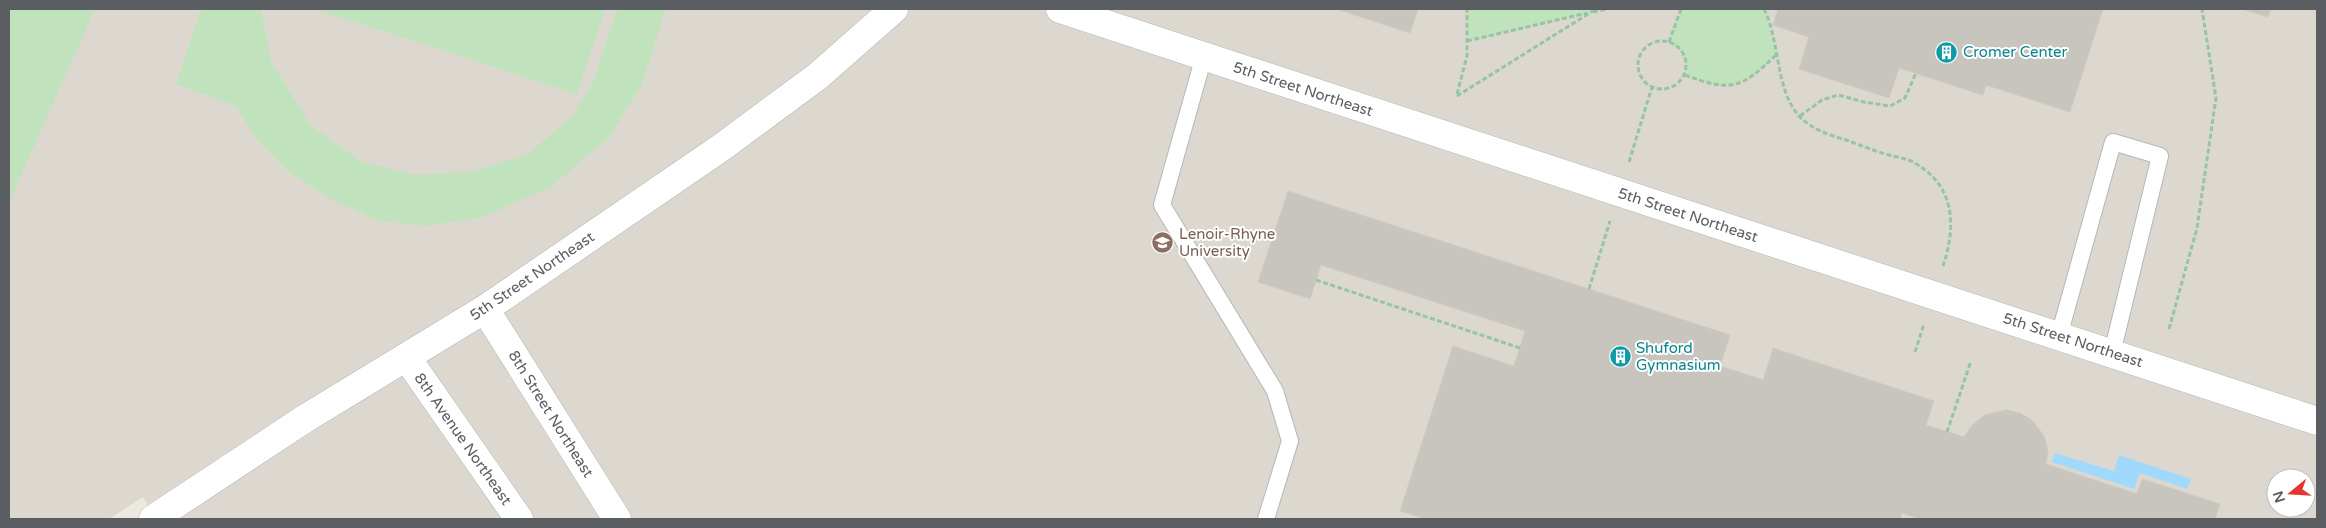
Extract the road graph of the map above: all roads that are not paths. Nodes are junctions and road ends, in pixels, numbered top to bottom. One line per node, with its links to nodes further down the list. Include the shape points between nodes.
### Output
1 (894, 9): 4 (street, 5th Street Northeast, via 818,76 722,147)
2 (1060, 9): 3 (street, 5th Street Northeast)
3 (1204, 56): 5 (street, 5th Street Northeast); 12 (lane, via 1162,206 1275,391 1290,441)
4 (485, 309): 7 (street, 5th Street Northeast); 11 (street, 8th Street Northeast)
5 (2059, 336): 6 (street, 5th Street Northeast); 6 (lane, via 2113,142 2160,156)
6 (2112, 353): 8 (street, 5th Street Northeast)
7 (408, 358): 9 (street, 5th Street Northeast, via 306,418); 10 (street, 8th Avenue Northeast)
8 (2317, 421)
9 (153, 519)
10 (518, 519)
11 (617, 519)
12 (1266, 519)

